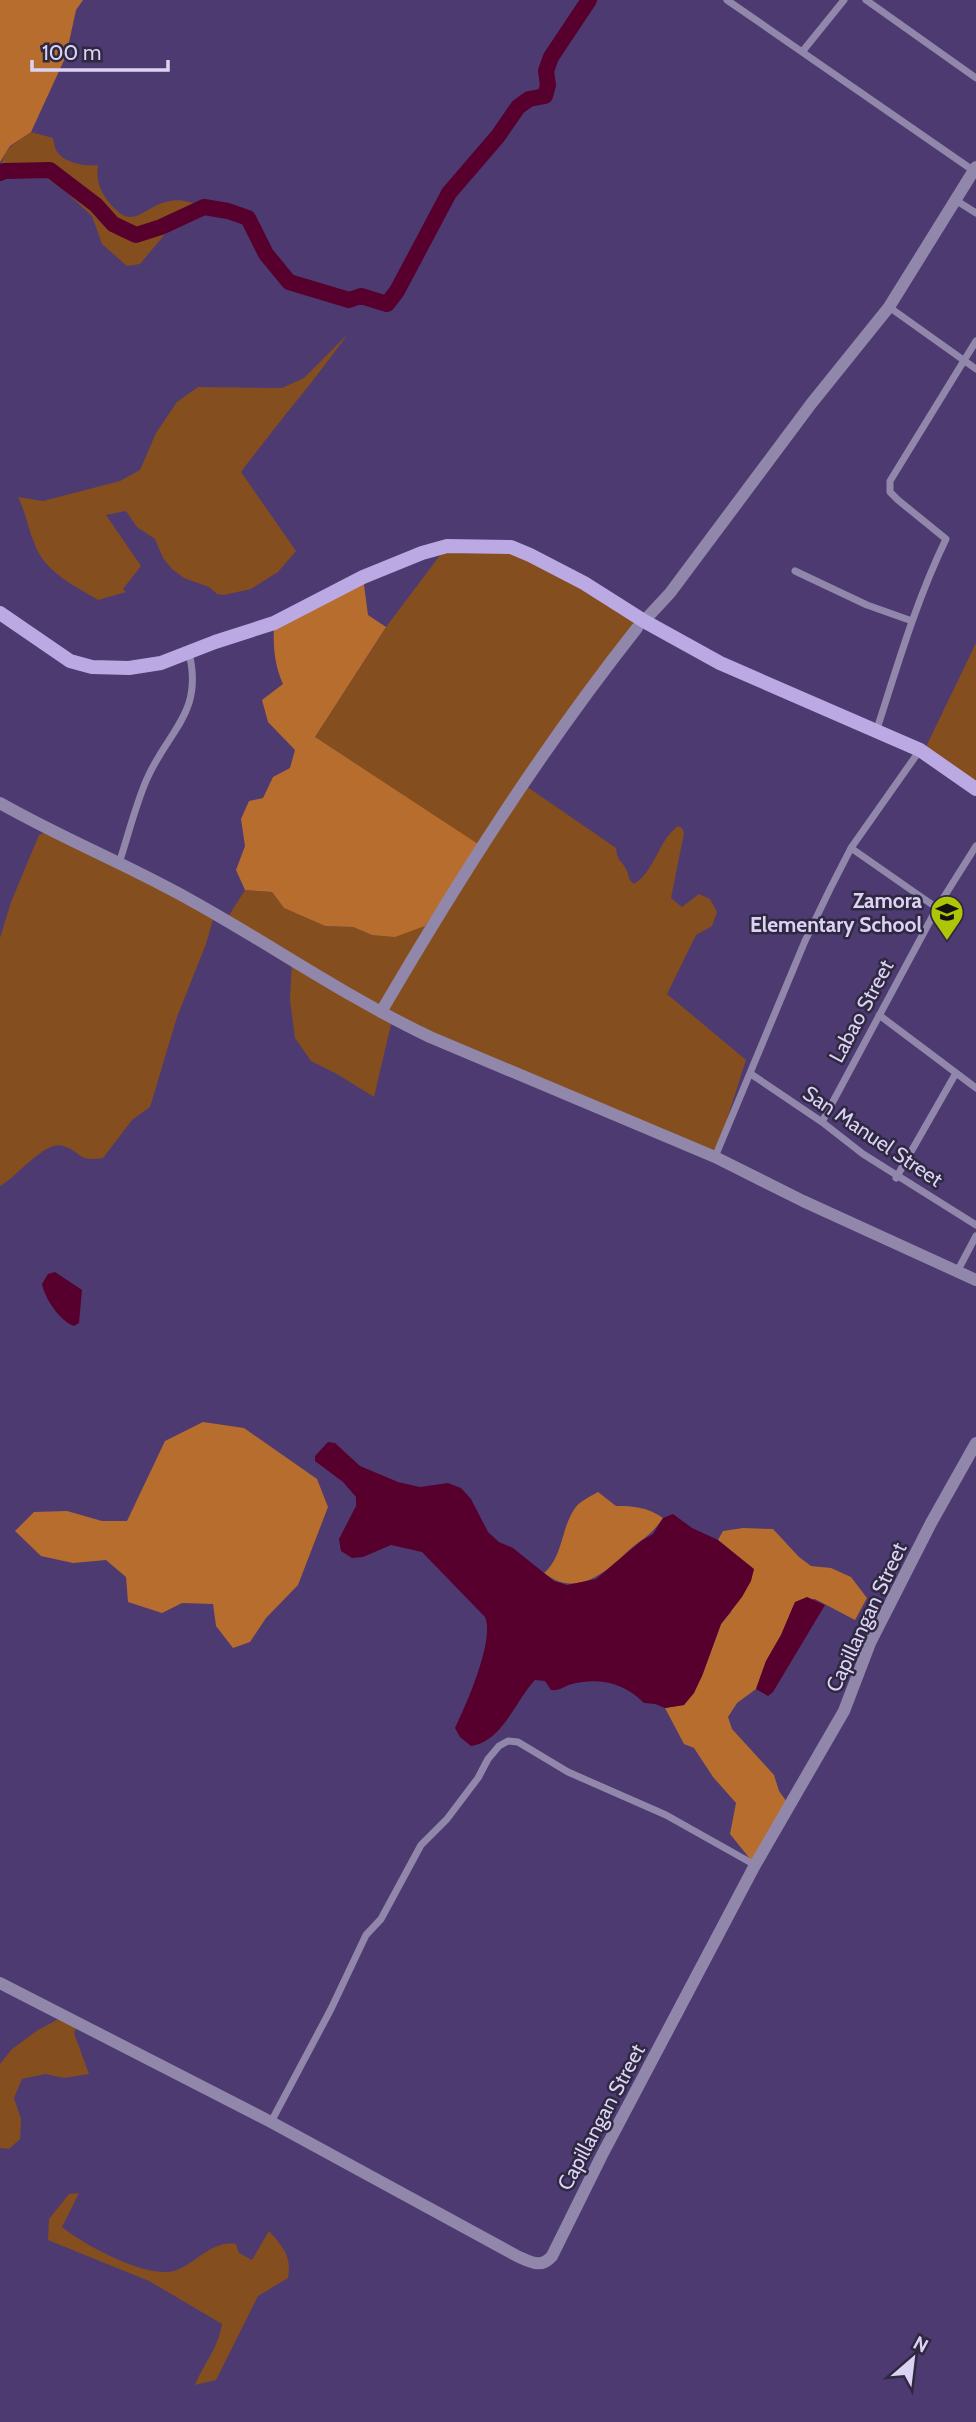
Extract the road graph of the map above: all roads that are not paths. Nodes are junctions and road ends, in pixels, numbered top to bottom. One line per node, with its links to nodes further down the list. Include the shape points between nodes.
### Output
1 (727, 0): 4 (street)
2 (844, 0): 4 (street)
3 (866, 0): 5 (street)
4 (802, 52): 6 (street)
5 (976, 78)
6 (975, 169): 7 (street)
7 (957, 201): 8 (street); 9 (street)
8 (976, 213)
9 (889, 307): 11 (street); 16 (street)
10 (976, 341): 11 (street)
11 (963, 359): 12 (street); 15 (street, via 890,481 890,492 946,540)
12 (976, 369)
13 (795, 571): 15 (street)
14 (0, 613): 17 (main road, via 70,661 92,667 129,668)
15 (912, 621): 18 (street)
16 (641, 625): 17 (main road, via 584,583 511,547 447,546 363,577 274,623); 18 (main road); 26 (street, via 582,698 494,825)
17 (189, 653): 24 (street, via 194,673 185,714 145,783)
18 (876, 733): 19 (main road)
19 (920, 750): 20 (main road); 23 (street)
20 (976, 789)
21 (0, 803): 24 (street)
22 (976, 846): 25 (street, Labao Street)
23 (851, 848): 25 (street); 29 (street, via 805,941)
24 (119, 863): 26 (street)
25 (937, 908): 27 (street, Labao Street)
26 (381, 1012): 32 (street)
27 (879, 1015): 28 (street); 31 (street, Labao Street)
28 (956, 1073): 30 (street); 33 (street)
29 (751, 1074): 31 (street, San Manuel Street); 32 (street)
30 (976, 1088)
31 (822, 1122): 33 (street, San Manuel Street)
32 (715, 1157): 36 (street)
33 (897, 1177): 34 (street, San Manuel Street)
34 (976, 1225)
35 (976, 1237): 36 (street)
36 (958, 1270): 37 (street)
37 (976, 1280)
38 (976, 1443): 39 (street, Capillangan Street, via 875,1633 844,1711)
39 (755, 1865): 41 (street, via 666,1815 568,1772 518,1742 503,1742 413,1858 381,1919 366,1935); 41 (street, Capillangan Street, via 547,2263 517,2256)
40 (0, 1983): 41 (street, Capillangan Street)
41 (271, 2122)

